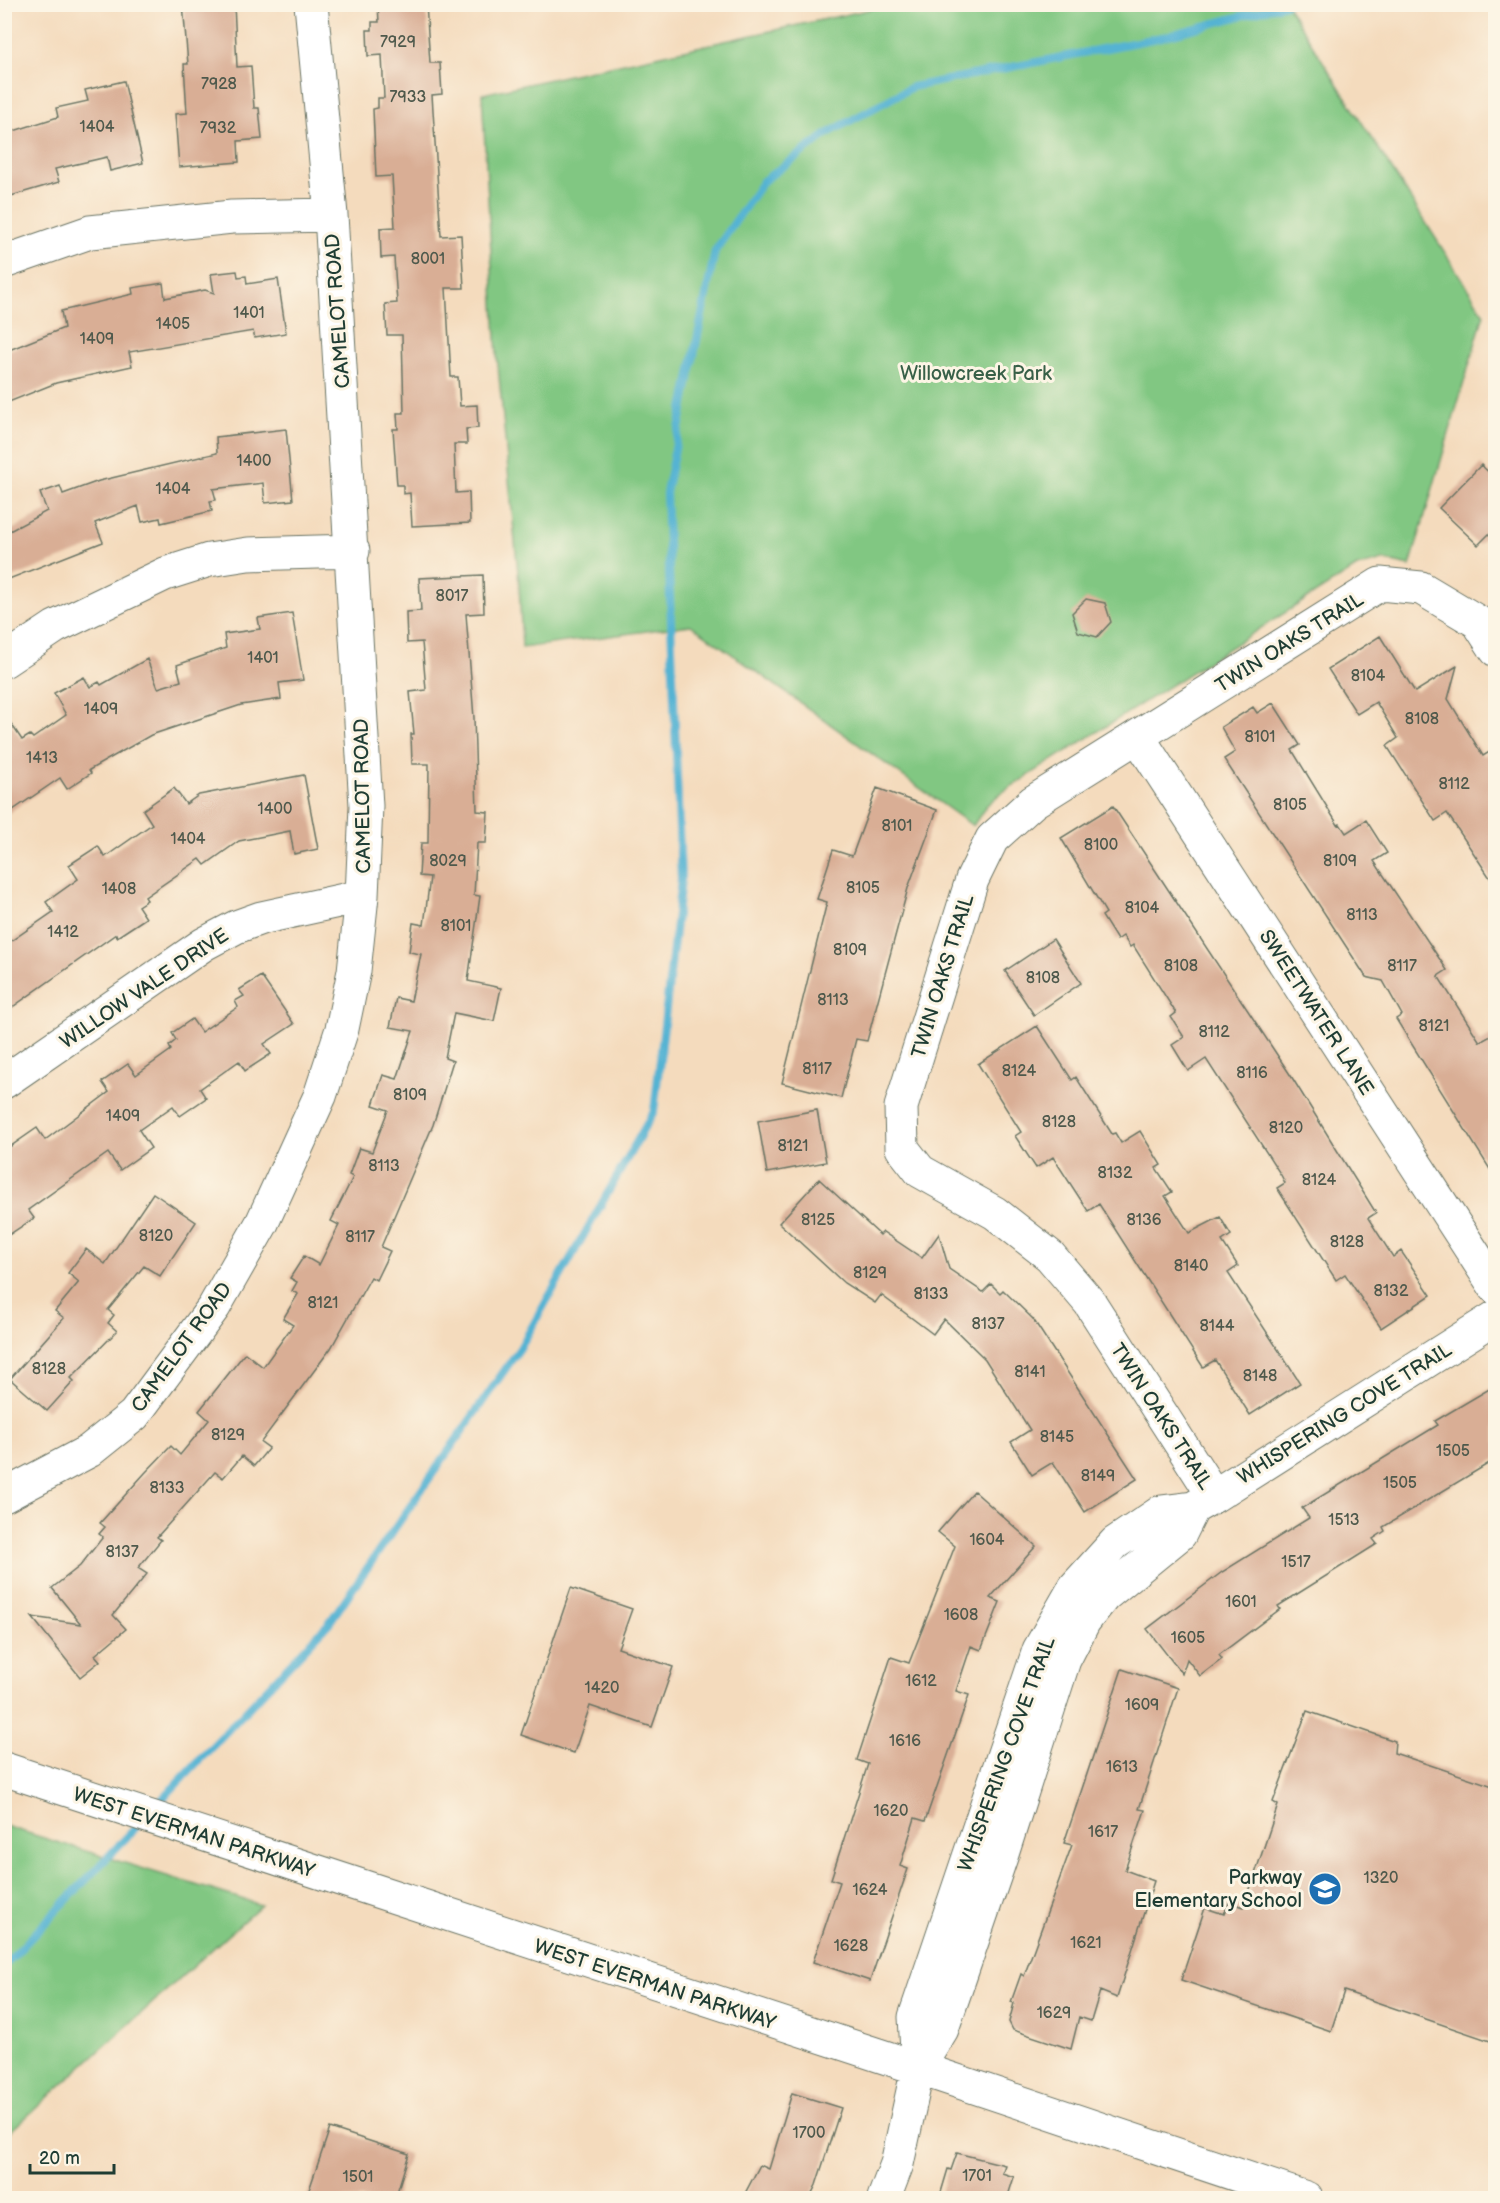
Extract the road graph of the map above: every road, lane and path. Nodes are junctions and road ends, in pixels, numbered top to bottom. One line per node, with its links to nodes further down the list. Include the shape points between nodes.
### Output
1 (310, 4): 2 (street, CAMELOT ROAD)
2 (331, 215): 3 (street, via 232,217 90,232); 4 (street, CAMELOT ROAD)
3 (4, 262)
4 (353, 551): 6 (street, via 248,554 209,560 165,574 55,627); 8 (street, CAMELOT ROAD, via 366,806)
5 (1496, 650): 7 (street, TWIN OAKS TRAIL, via 1478,622 1421,588 1380,584)
6 (4, 661)
7 (1138, 737): 10 (street, SWEETWATER LANE); 13 (street, TWIN OAKS TRAIL, via 1033,802 992,839 972,880 901,1107 902,1148 920,1171 995,1213 1050,1256 1090,1303)
8 (362, 896): 9 (street, WILLOW VALE DRIVE, via 236,927 204,944); 12 (street, CAMELOT ROAD, via 354,971 342,1029 320,1096 262,1223 214,1307 134,1415 89,1451)
9 (4, 1082)
10 (1496, 1288)
11 (1496, 1317): 13 (street, WHISPERING COVE TRAIL)
12 (4, 1496)
13 (1203, 1502): 15 (street, WHISPERING COVE TRAIL, via 1180,1534 1104,1596 1084,1621 1036,1701 1002,1854 957,1934 942,2029)
14 (4, 1769): 15 (street, WEST EVERMAN PARKWAY)
15 (918, 2068): 16 (street, WEST EVERMAN PARKWAY); 17 (street, WHISPERING COVE TRAIL, via 897,2164)
16 (1254, 2190): 18 (street, WEST EVERMAN PARKWAY)
17 (884, 2199)
18 (1306, 2199)

